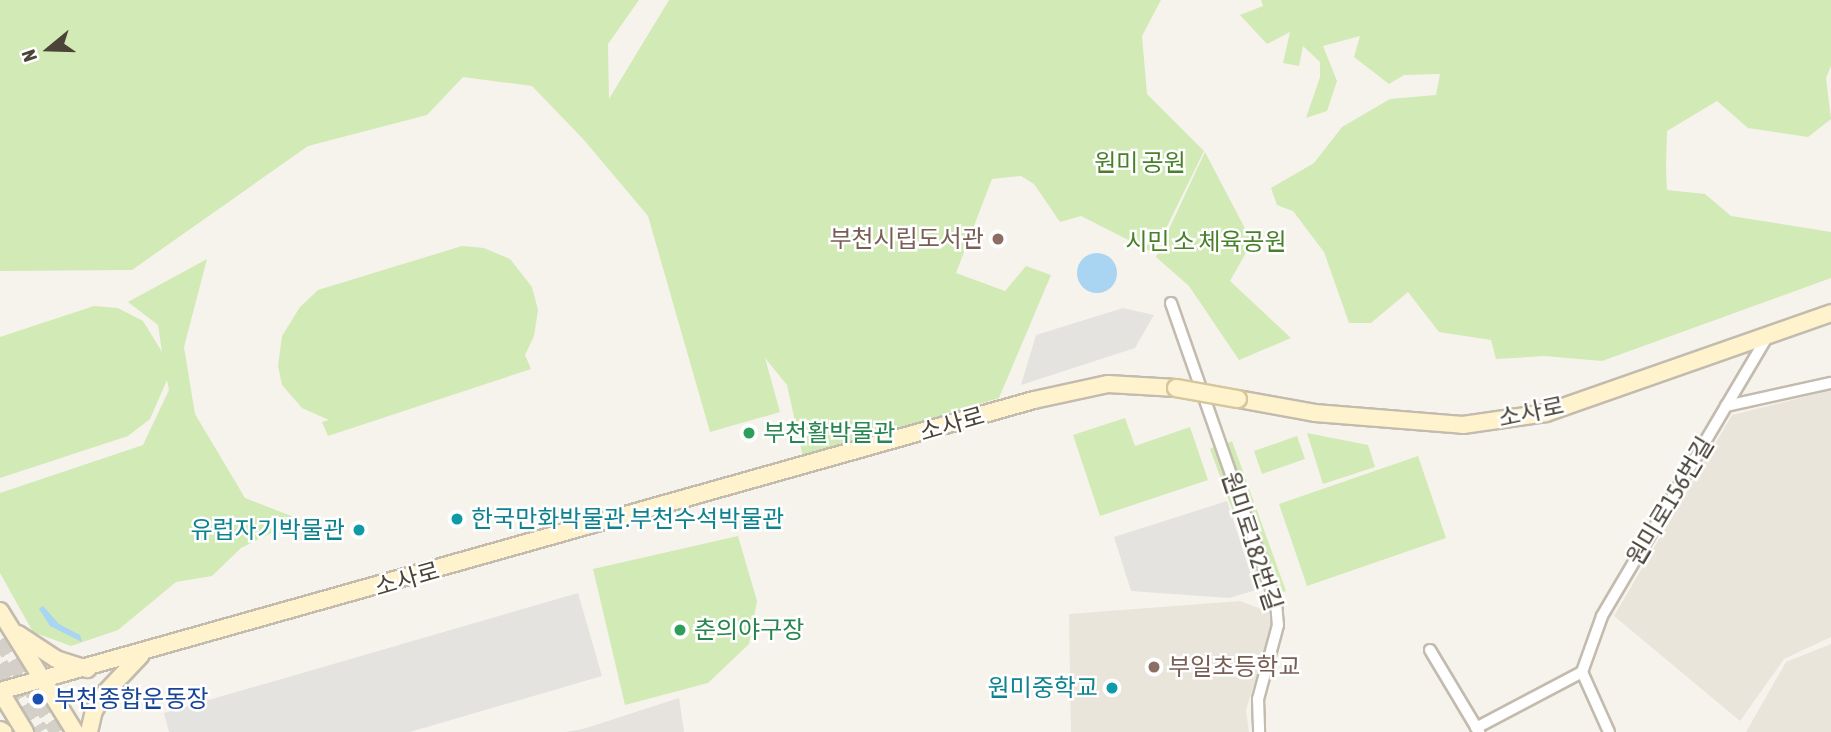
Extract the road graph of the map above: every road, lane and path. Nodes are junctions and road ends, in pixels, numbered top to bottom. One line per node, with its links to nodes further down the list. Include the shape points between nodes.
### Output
1 (1171, 303): 17 (street, 원미로182번길, via 1276,603 1278,625 1258,699)
2 (1831, 313): 3 (street, 소사로)
3 (1768, 335): 5 (street, 원미로156번길); 8 (street, 소사로, bridge, via 1546,413 1464,425 1315,414 1176,388 1108,384 1034,400)
4 (1831, 383): 5 (street)
5 (1726, 406): 10 (street, 원미로156번길, via 1602,616)
6 (2, 616): 9 (street, via 56,659); 11 (street)
7 (1430, 650): 13 (street)
8 (143, 653): 9 (street, 소사로); 16 (street, via 105,693)
9 (86, 669): 11 (street, 소사로)
10 (1582, 672): 13 (street); 18 (street)
11 (43, 681): 12 (street, 소사로); 15 (street)
12 (0, 691): 14 (street)
13 (1477, 730)
14 (25, 732)
15 (75, 732)
16 (89, 732)
17 (1259, 732)
18 (1609, 732)

